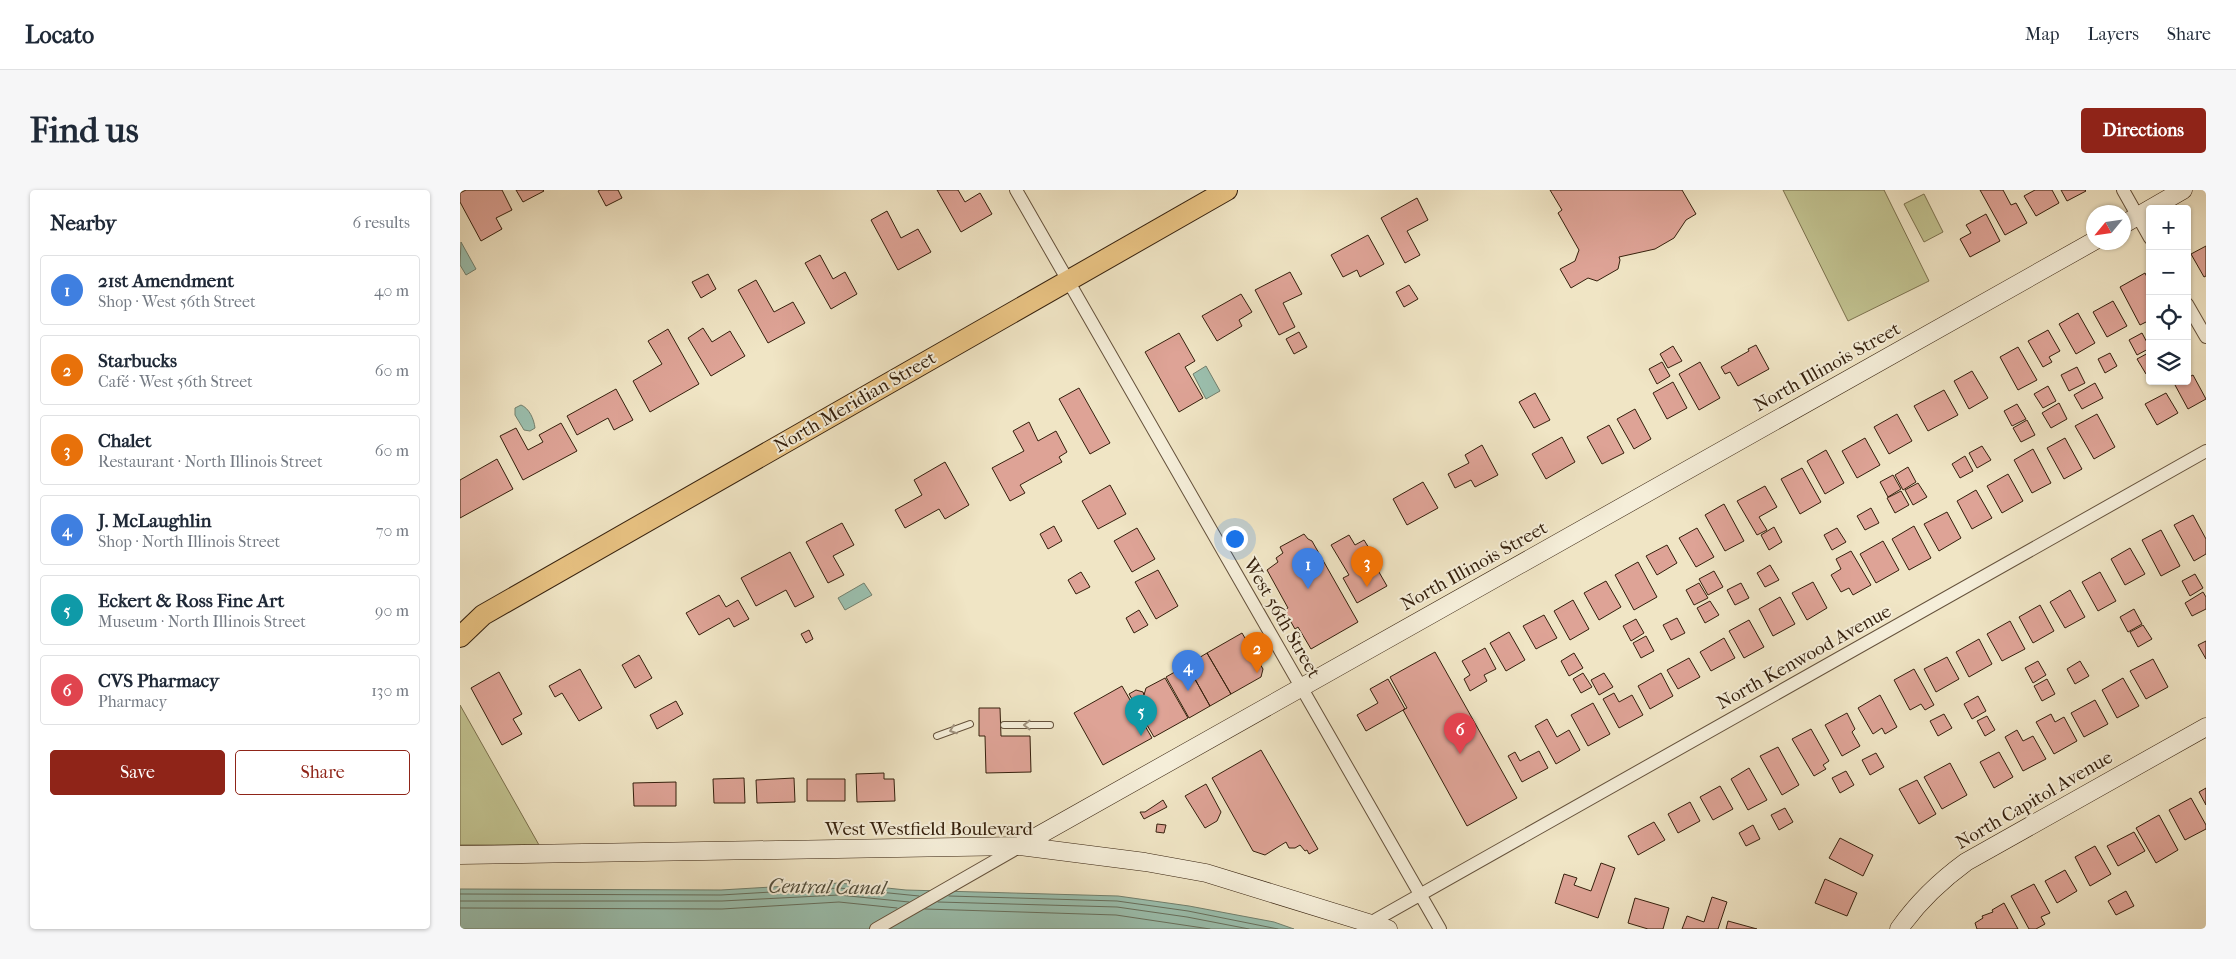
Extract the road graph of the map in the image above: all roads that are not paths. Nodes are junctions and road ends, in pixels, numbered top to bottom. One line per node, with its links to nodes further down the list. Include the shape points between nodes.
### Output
1 (1016, 190): 10 (street, West 56th Street)
2 (1227, 190): 10 (main road, North Meridian Street)
3 (2123, 190): 5 (street)
4 (2183, 190): 6 (main road)
5 (2126, 205)
6 (2131, 219)
7 (2131, 221): 8 (street)
8 (2146, 234)
9 (2086, 246): 17 (main road, North Illinois Street)
10 (1068, 280): 14 (main road, North Meridian Street); 17 (street, West 56th Street)
11 (2191, 311): 12 (street)
12 (2206, 336)
13 (2206, 451): 25 (street, North Kenwood Avenue)
14 (483, 615): 15 (main road, North Meridian Street); 16 (main road, North Meridian Street)
15 (460, 621)
16 (460, 636)
17 (1301, 688): 23 (main road, North Illinois Street); 25 (street, West 56th Street)
18 (970, 724): 22 (lane, one-way to 22)
19 (1004, 724): 20 (lane, one-way to 19)
20 (1050, 725)
21 (2206, 727): 30 (main road, North Capitol Avenue, via 1966,862 1928,894)
22 (936, 736)
23 (1020, 846): 24 (main road, West Westfield Boulevard); 26 (main road, West Westfield Boulevard, via 1145,862 1214,875); 27 (street, North Illinois Street)
24 (460, 855)
25 (1421, 895): 26 (street, North Kenwood Avenue); 29 (street)
26 (1370, 923): 28 (main road, West Westfield Boulevard)
27 (876, 929)
28 (1388, 929)
29 (1440, 929)
30 (1899, 929)

